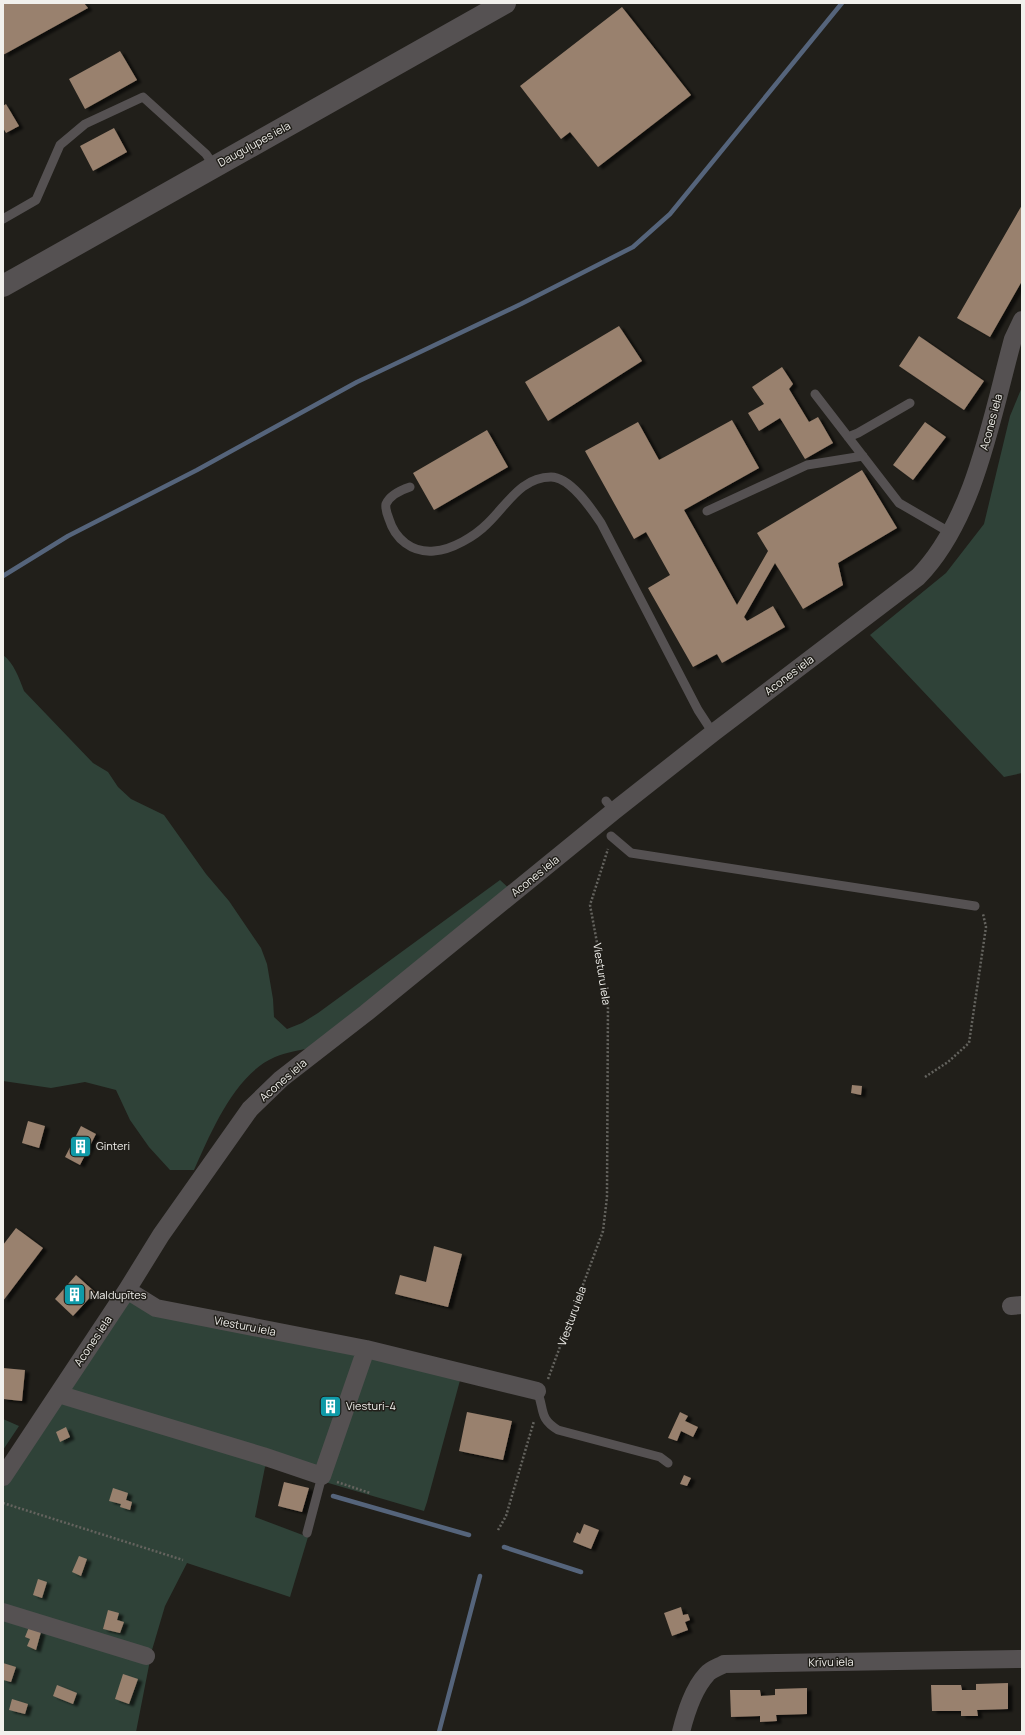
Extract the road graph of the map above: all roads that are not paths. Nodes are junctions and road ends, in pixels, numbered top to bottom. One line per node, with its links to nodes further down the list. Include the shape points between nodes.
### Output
1 (505, 3): 2 (street, Dauguļupes iela)
2 (214, 166): 3 (lane, via 192,140 143,97 85,124 60,145 36,200); 4 (street, Dauguļupes iela)
3 (3, 219)
4 (3, 286)
5 (1022, 320): 12 (street, Acones iela, via 1013,339 977,474)
6 (815, 394): 8 (lane)
7 (910, 403): 8 (lane)
8 (848, 437): 9 (lane)
9 (863, 456): 11 (lane, via 807,465); 12 (lane, via 899,503)
10 (410, 487): 13 (lane, via 402,489 386,504 394,533 411,548 434,551 458,544 487,524 520,488 533,480 553,477 566,483 589,505 601,523 698,710)
11 (707, 510)
12 (951, 533): 13 (street, Acones iela, via 918,577)
13 (713, 733): 16 (street, Acones iela, via 610,806 366,1013 281,1079 250,1109 161,1235)
14 (611, 836): 15 (lane, via 631,853)
15 (975, 906)
16 (127, 1290): 17 (street, Viesturu iela, via 156,1308); 18 (street, Acones iela)
17 (366, 1349): 19 (street, Viesturu iela); 21 (street)
18 (58, 1394): 21 (street); 22 (street, Acones iela)
19 (540, 1397): 20 (lane, via 543,1416 548,1424 558,1430 660,1457)
20 (668, 1462)
21 (322, 1476): 23 (lane)
22 (3, 1478)
23 (306, 1533)
24 (3, 1612): 25 (street)
25 (146, 1656)
26 (1022, 1659): 27 (street, Krīvu iela, via 724,1664 708,1673 698,1686)
27 (681, 1732)

